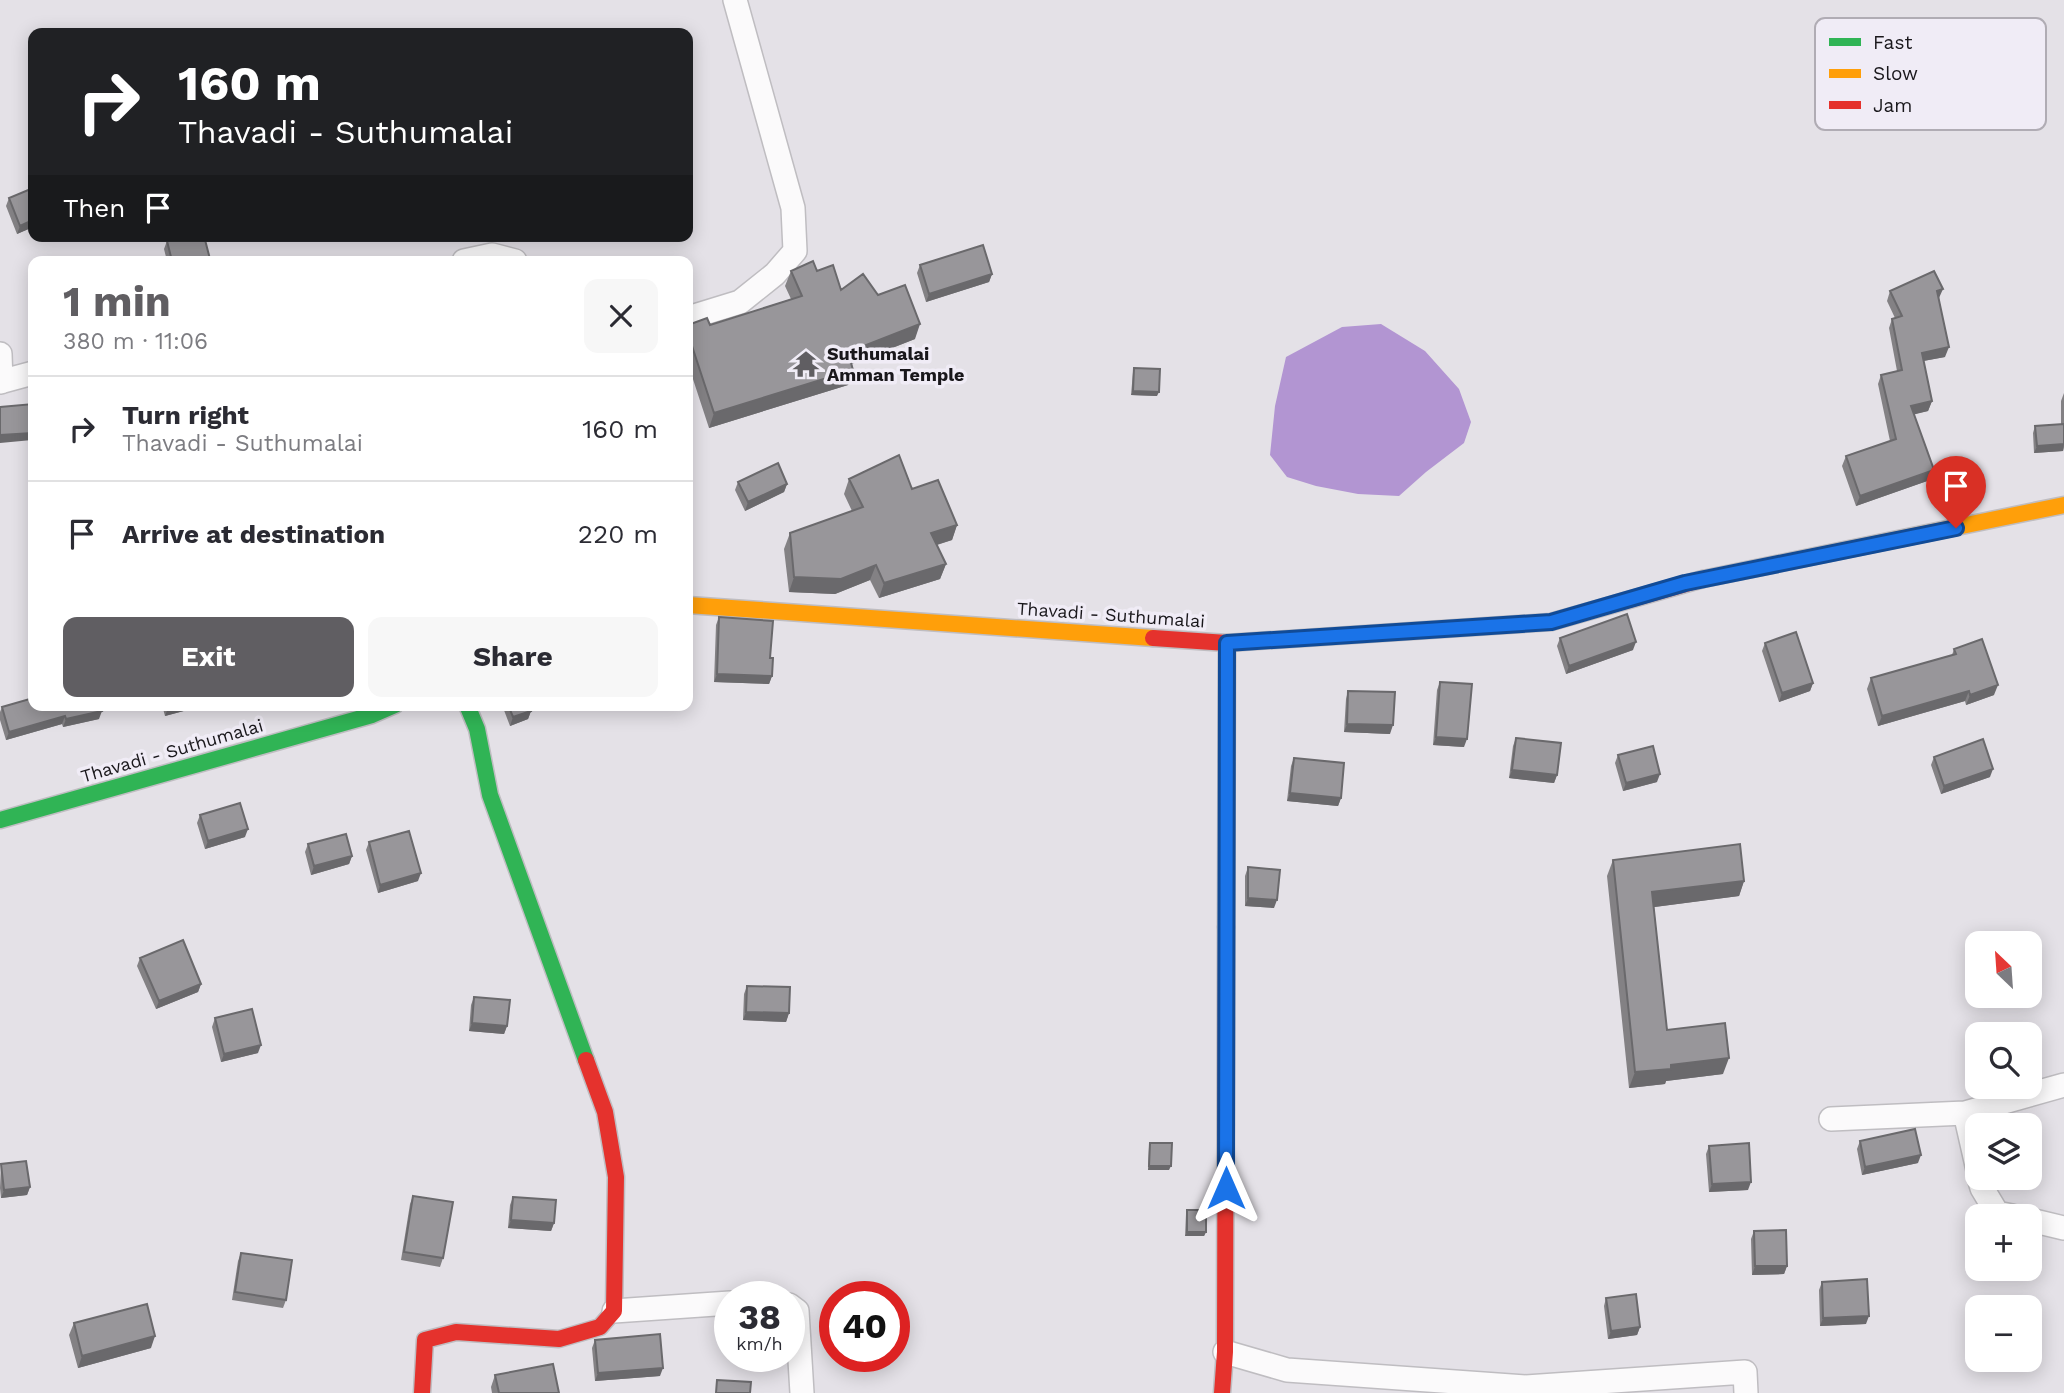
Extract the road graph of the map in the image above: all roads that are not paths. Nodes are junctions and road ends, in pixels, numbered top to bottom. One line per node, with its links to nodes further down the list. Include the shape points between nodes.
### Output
1 (735, 0): 2 (street, via 793,208 795,251 740,302)
2 (693, 316)
3 (0, 354): 5 (street)
4 (28, 374): 5 (street)
5 (1, 382)
6 (2064, 505): 8 (main road, Thavadi - Suthumalai, via 1685,583 1551,622)
7 (693, 605): 8 (main road, Thavadi - Suthumalai)
8 (1227, 643): 19 (main road)
9 (381, 711): 11 (main road, Thavadi - Suthumalai)
10 (470, 711): 18 (main road, via 490,795 606,1112 616,1177)
11 (0, 820)
12 (2064, 1086): 13 (street)
13 (1965, 1113): 14 (street)
14 (1831, 1119)
15 (2042, 1223): 16 (street)
16 (2064, 1228)
17 (714, 1304): 18 (street)
18 (614, 1311): 21 (main road, via 600,1327 559,1339 456,1332 425,1340)
19 (1225, 1352): 23 (main road); 24 (street, via 1287,1370 1526,1387 1745,1372)
20 (801, 1372): 22 (street)
21 (422, 1393)
22 (802, 1393)
23 (1222, 1393)
24 (1746, 1393)

